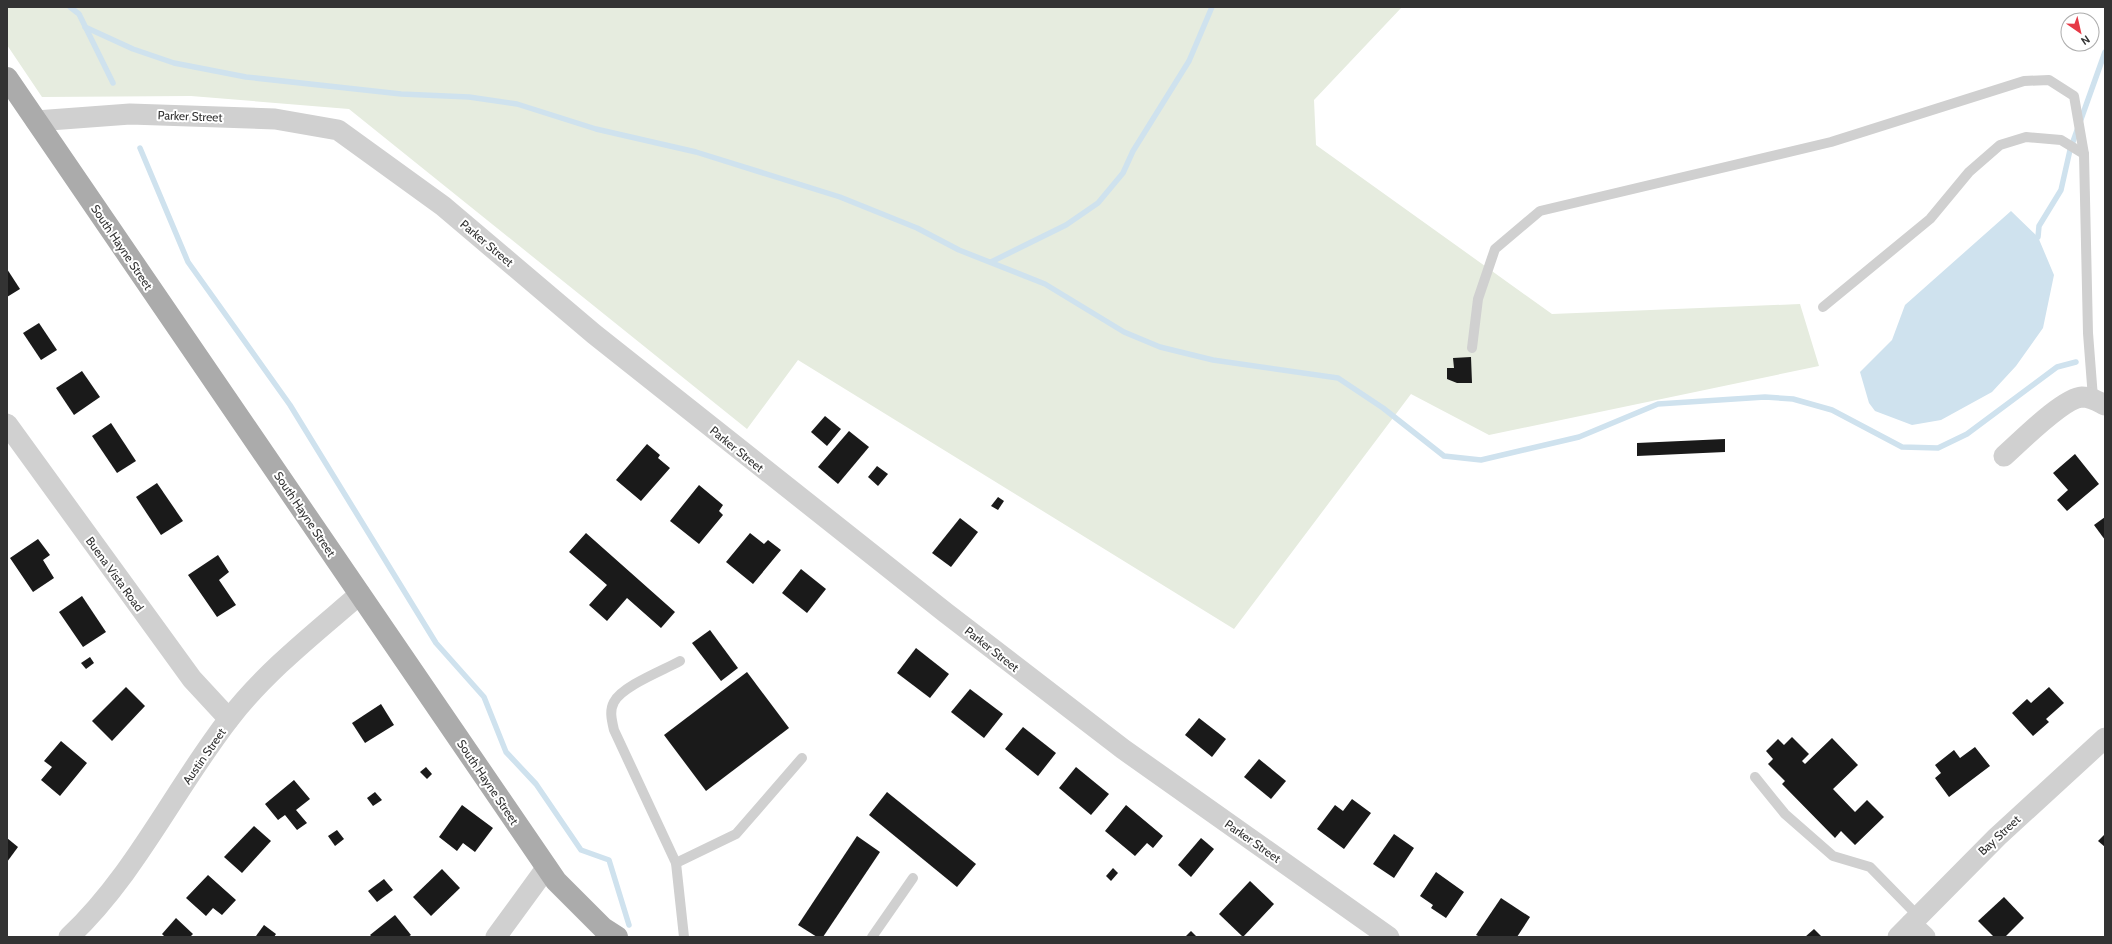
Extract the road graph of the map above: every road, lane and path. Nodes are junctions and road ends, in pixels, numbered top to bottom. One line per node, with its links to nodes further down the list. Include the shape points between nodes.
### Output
1 (7, 78): 2 (main road, South Hayne Street)
2 (36, 121): 9 (main road, South Hayne Street); 24 (street, Parker Street, via 130,114 275,119 338,130 443,206 594,334 1116,745)
3 (2084, 154): 4 (lane, via 2061,140 2026,137 2000,145 1969,172 1930,219); 5 (lane, via 2074,96 2048,80 2024,81 1831,142 1540,211 1495,249 1478,299); 6 (lane, via 2088,333)
4 (1823, 307)
5 (1472, 348)
6 (2099, 402): 8 (street, via 2081,397 2058,408)
7 (7, 424): 11 (street, Buena Vista Road, via 192,679)
8 (2004, 456)
9 (360, 594): 11 (street, Austin Street, via 269,673); 16 (main road, South Hayne Street)
10 (680, 661): 15 (lane, via 626,690 614,702 611,717 614,730)
11 (229, 719): 19 (street, Austin Street, via 127,868 91,916)
12 (2105, 738): 18 (street, Bay Street, via 1997,837)
13 (802, 758): 15 (lane, via 736,834)
14 (1754, 777): 18 (lane, via 1785,814 1833,856 1870,867)
15 (676, 863): 22 (lane)
16 (547, 867): 20 (street); 21 (main road, South Hayne Street, via 556,881 583,909)
17 (913, 878): 23 (lane)
18 (1913, 928)
19 (70, 937)
20 (496, 937)
21 (617, 937)
22 (684, 937)
23 (872, 937)
24 (1389, 937)

